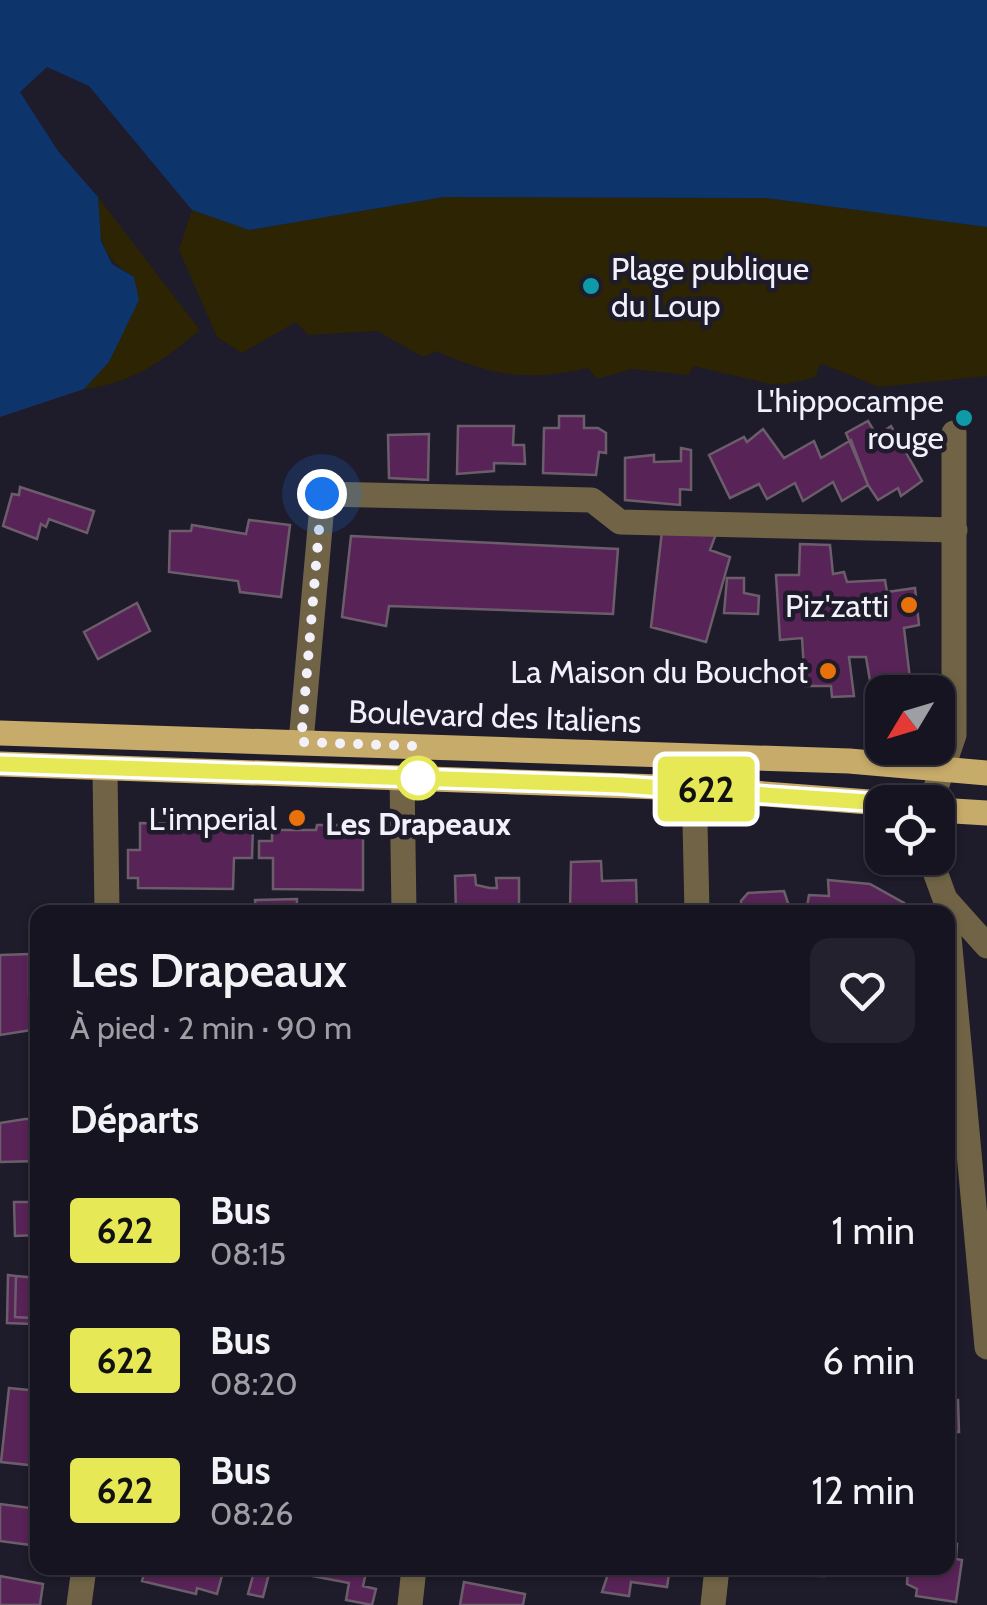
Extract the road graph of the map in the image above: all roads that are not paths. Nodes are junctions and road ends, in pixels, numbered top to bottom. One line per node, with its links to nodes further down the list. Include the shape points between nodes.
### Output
1 (954, 432): 2 (street)
2 (955, 530): 4 (street, via 620,522 592,500 322,494); 6 (street, via 956,696)
3 (0, 733): 4 (main road, Boulevard des Italiens)
4 (301, 742): 6 (main road, Boulevard des Italiens)
5 (0, 764): 7 (main road, Boulevard des Italiens)
6 (943, 768): 8 (main road, Boulevard des Italiens); 10 (street)
7 (105, 771): 9 (main road, Boulevard des Italiens); 16 (street)
8 (987, 773)
9 (402, 778): 11 (main road, Boulevard des Italiens); 17 (street)
10 (937, 785)
11 (688, 788): 12 (main road, Boulevard des Italiens); 18 (street)
12 (865, 802)
13 (955, 811): 14 (main road)
14 (987, 814)
15 (936, 875): 19 (street)
16 (107, 905)
17 (404, 905)
18 (697, 905)
19 (946, 905)
20 (955, 915): 21 (street)
21 (987, 946)
22 (955, 1002): 23 (street)
23 (987, 1347)
24 (83, 1575): 27 (street)
25 (413, 1575): 28 (street)
26 (716, 1575): 29 (street)
27 (79, 1605)
28 (410, 1605)
29 (713, 1605)

